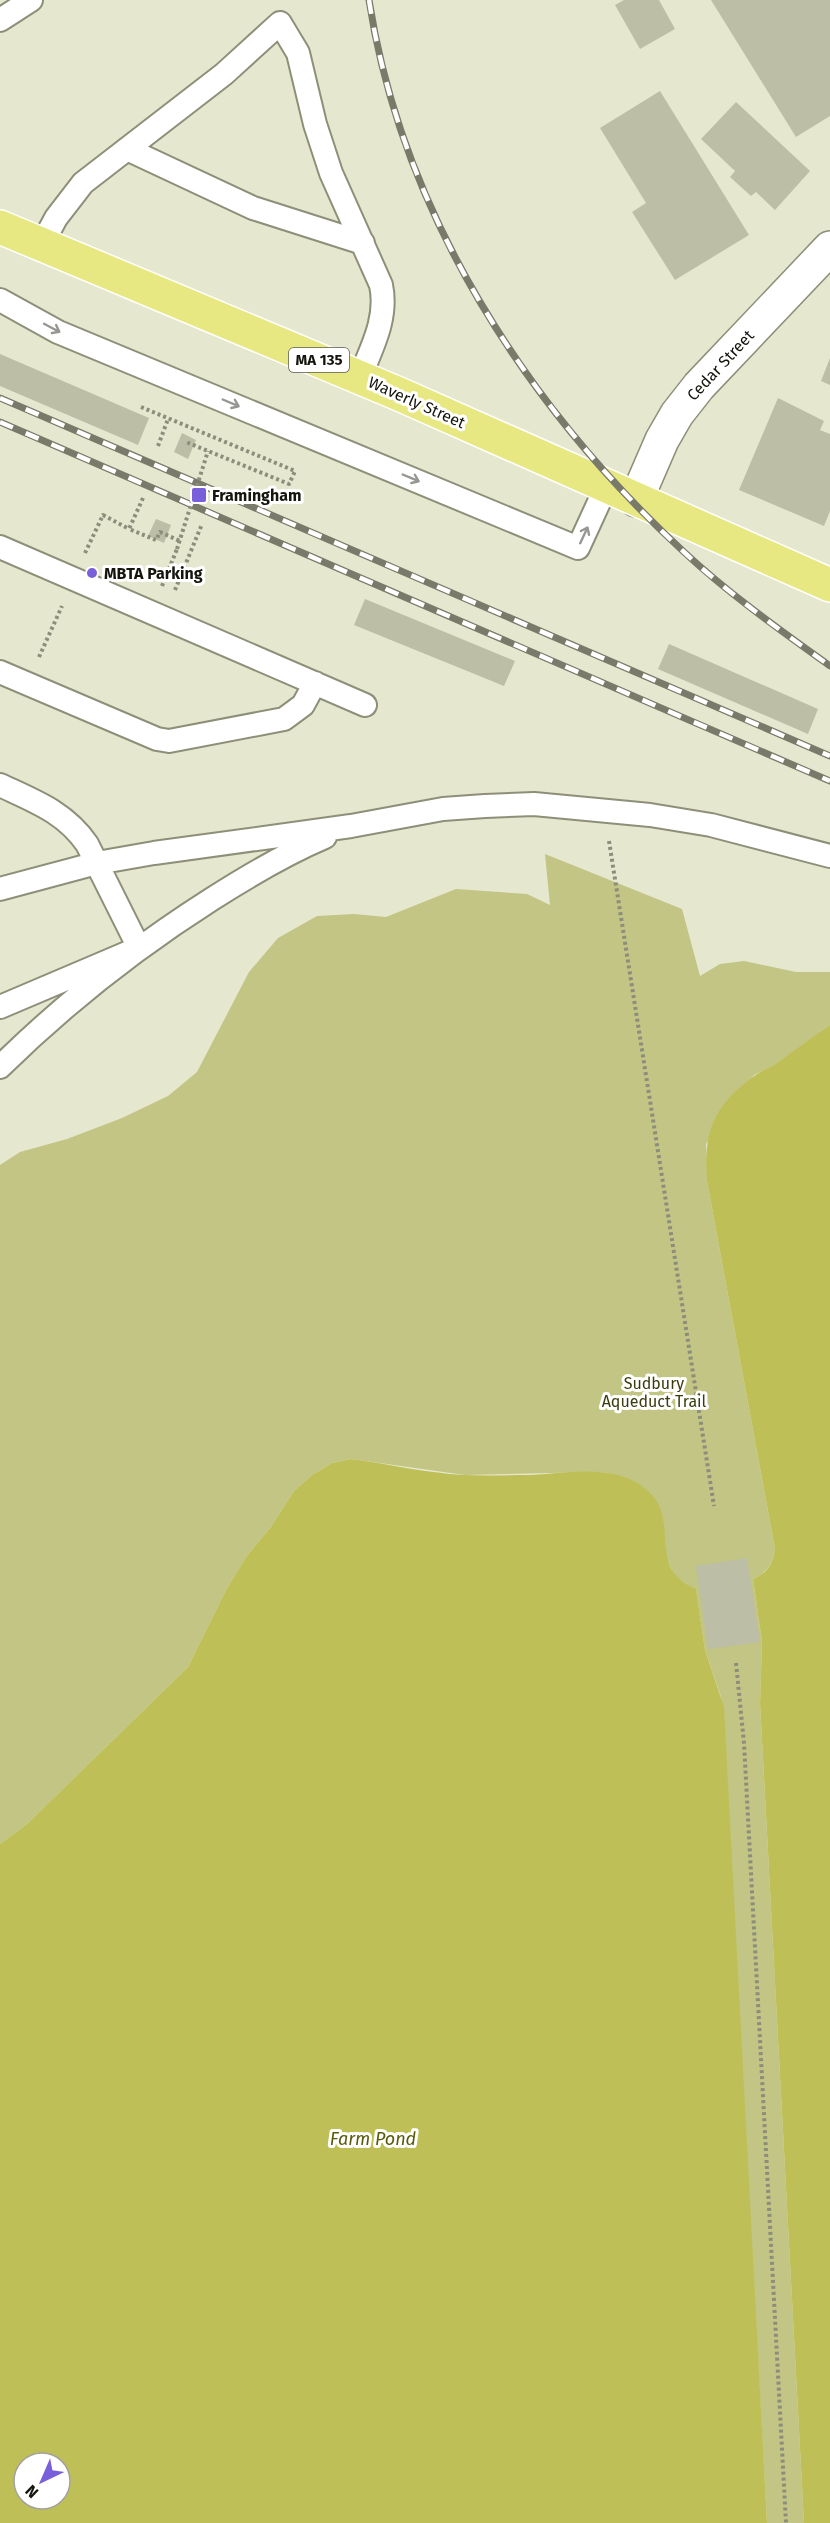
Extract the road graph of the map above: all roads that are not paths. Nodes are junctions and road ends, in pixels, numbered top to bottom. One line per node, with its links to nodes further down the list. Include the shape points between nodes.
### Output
1 (31, 0): 2 (lane)
2 (0, 20)
3 (127, 149): 5 (lane, via 253,208); 5 (lane, via 224,74 280,23 298,53 322,150); 6 (lane, via 83,183)
4 (0, 227): 6 (main road, Waverly Street / MA 135)
5 (363, 243): 9 (lane, via 384,299 380,325)
6 (42, 244): 9 (main road, Waverly Street / MA 135)
7 (830, 248): 11 (street, Cedar Street, via 687,401 662,440)
8 (0, 300): 10 (lane, one-way to 10, via 58,332 578,548)
9 (360, 377): 10 (main road, Waverly Street / MA 135)
10 (606, 487): 11 (main road, Waverly Street / MA 135)
11 (636, 500): 13 (main road, Waverly Street / MA 135)
12 (0, 547): 15 (lane)
13 (830, 585)
14 (0, 672): 15 (lane, via 169,741 284,719 303,705)
15 (315, 683): 16 (lane)
16 (365, 705)
17 (0, 785): 20 (lane, via 63,817 78,831)
18 (351, 826): 19 (lane, via 443,809 534,804 711,825); 20 (lane); 22 (lane, via 275,861)
19 (830, 856)
20 (97, 863): 21 (lane); 22 (lane)
21 (0, 890)
22 (139, 948): 23 (lane); 24 (lane, via 68,1004)
23 (0, 1007)
24 (0, 1067)

